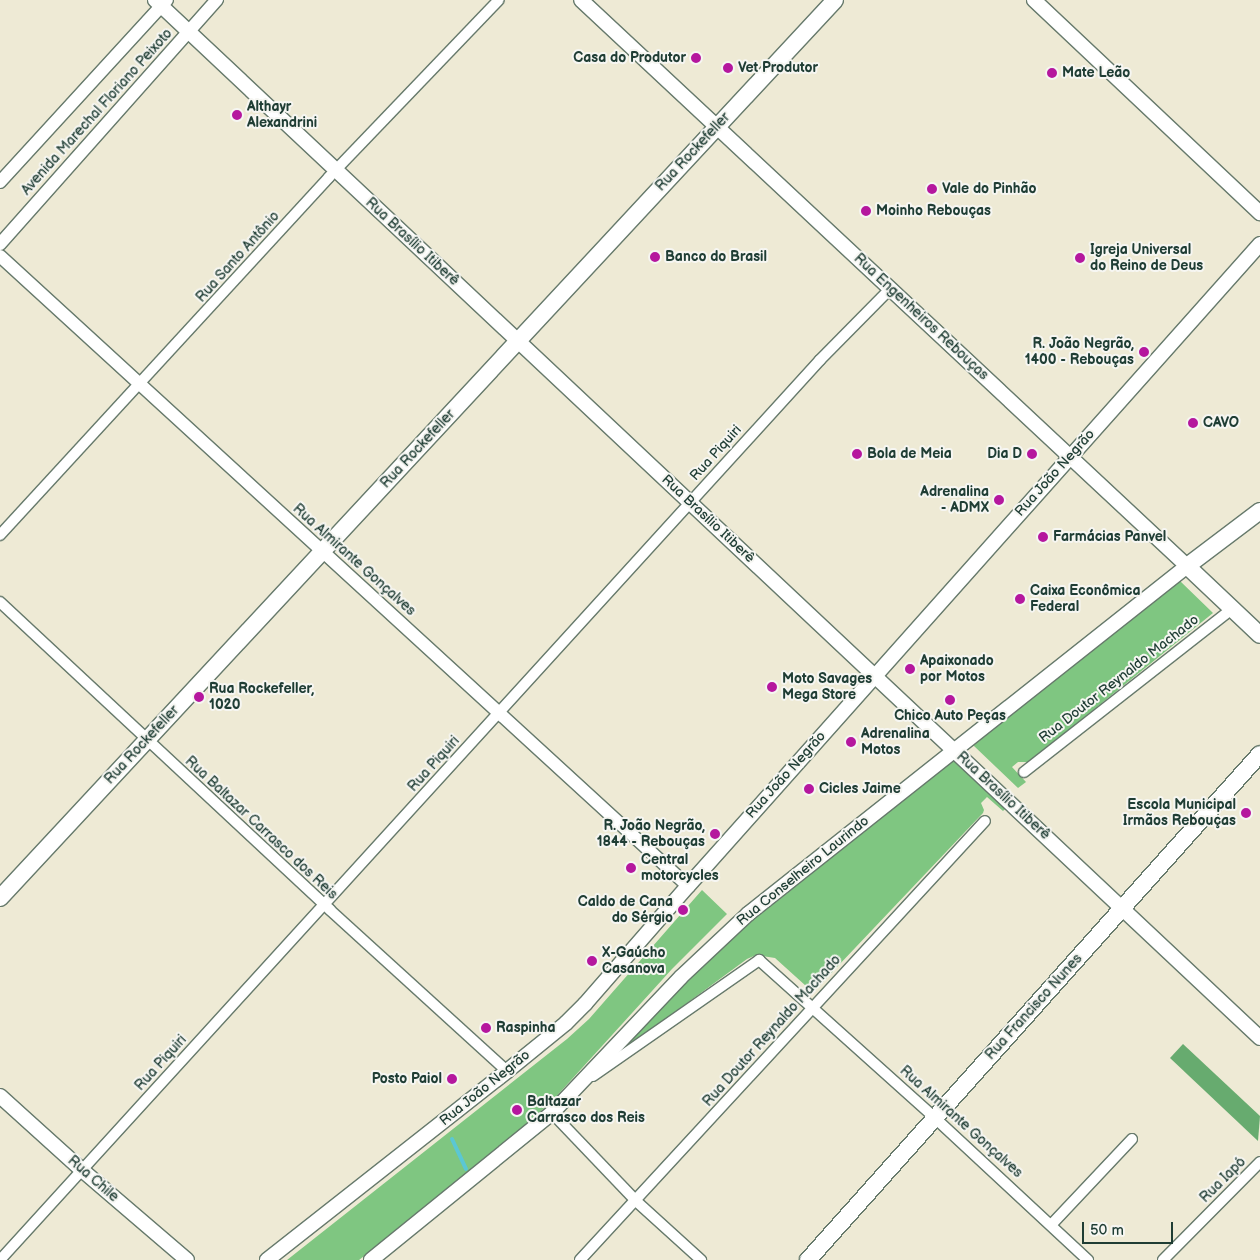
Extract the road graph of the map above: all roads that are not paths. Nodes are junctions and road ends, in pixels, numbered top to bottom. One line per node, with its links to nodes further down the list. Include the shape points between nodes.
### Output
1 (217, 0): 7 (street, Avenida Marechal Floriano Peixoto)
2 (499, 0): 9 (street, Rua Santo Antônio)
3 (581, 0): 8 (main road, Rua Engenheiros Rebouças)
4 (835, 0): 8 (main road, Rua Rockefeller)
5 (1034, 0): 11 (main road)
6 (161, 2): 7 (main road, Rua Brasílio Itiberê); 10 (street, Avenida Marechal Floriano Peixoto)
7 (188, 31): 9 (main road, Rua Brasílio Itiberê); 12 (street, Avenida Marechal Floriano Peixoto)
8 (717, 127): 15 (main road, Rua Engenheiros Rebouças); 16 (main road, Rua Rockefeller)
9 (336, 170): 16 (main road, Rua Brasílio Itiberê); 17 (street, Rua Santo Antônio)
10 (0, 182)
11 (1260, 213)
12 (0, 244)
13 (1260, 244): 18 (main road, Rua João Negrão)
14 (0, 256): 17 (street, Rua Almirante Gonçalves)
15 (890, 289): 18 (main road, Rua Engenheiros Rebouças); 19 (street, Rua Piquiri)
16 (518, 341): 19 (main road, Rua Brasílio Itiberê); 22 (main road, Rua Rockefeller)
17 (140, 384): 21 (street, Rua Santo Antônio); 22 (street, Rua Almirante Gonçalves)
18 (1070, 457): 23 (main road, Rua Engenheiros Rebouças); 27 (main road, Rua João Negrão)
19 (690, 502): 27 (main road, Rua Brasílio Itiberê); 28 (street, Rua Piquiri)
20 (1260, 511): 23 (main road, Rua Conselheiro Laurindo)
21 (0, 535)
22 (322, 551): 28 (street, Rua Almirante Gonçalves); 29 (main road, Rua Rockefeller)
23 (1187, 566): 25 (main road, Rua Engenheiros Rebouças); 30 (main road, Rua Conselheiro Laurindo)
24 (0, 602): 29 (street, Rua Baltazar Carrasco dos Reis)
25 (1232, 608): 26 (main road, Rua Engenheiros Rebouças); 32 (street, Rua Doutor Reynaldo Machado)
26 (1260, 635)
27 (875, 676): 30 (main road, Rua Brasílio Itiberê); 34 (main road, Rua João Negrão)
28 (499, 713): 34 (street, Rua Almirante Gonçalves); 36 (street, Rua Piquiri)
29 (147, 740): 35 (main road, Rua Rockefeller); 36 (street, Rua Baltazar Carrasco dos Reis)
30 (954, 750): 37 (main road, Rua Brasílio Itiberê); 41 (main road, Rua Conselheiro Laurindo, via 748,914 681,977)
31 (1260, 754): 37 (main road, Rua Francisco Nunes)
32 (1024, 772)
33 (985, 821): 38 (street, Rua Doutor Reynaldo Machado)
34 (688, 886): 40 (main road, Rua João Negrão, via 585,1004)
35 (0, 898)
36 (324, 905): 40 (street, Rua Baltazar Carrasco dos Reis); 47 (street, Rua Piquiri)
37 (1122, 908): 39 (main road, Rua Brasílio Itiberê); 44 (main road, Rua Francisco Nunes)
38 (813, 1007): 41 (street, Rua Almirante Gonçalves, via 759,960); 44 (street, Rua Almirante Gonçalves); 48 (street, Rua Doutor Reynaldo Machado)
39 (1260, 1038)
40 (507, 1071): 52 (main road, Rua João Negrão)
41 (580, 1085): 43 (main road, Rua Conselheiro Laurindo)
42 (0, 1096): 47 (main road, Rua Chile)
43 (552, 1113): 48 (street); 53 (main road, Rua Conselheiro Laurindo)
44 (935, 1118): 49 (street, Rua Almirante Gonçalves); 56 (main road, Rua Francisco Nunes)
45 (1132, 1139): 49 (street)
46 (1260, 1162): 58 (street, Rua Iapó)
47 (82, 1170): 50 (street, Rua Piquiri); 51 (main road, Rua Chile)
48 (636, 1201): 54 (street, Rua Doutor Reynaldo Machado); 55 (street)
49 (1051, 1225): 57 (street, Rua Almirante Gonçalves)
50 (0, 1260)
51 (187, 1260)
52 (268, 1260)
53 (371, 1260)
54 (580, 1260)
55 (701, 1260)
56 (808, 1260)
57 (1088, 1260)
58 (1164, 1260)

